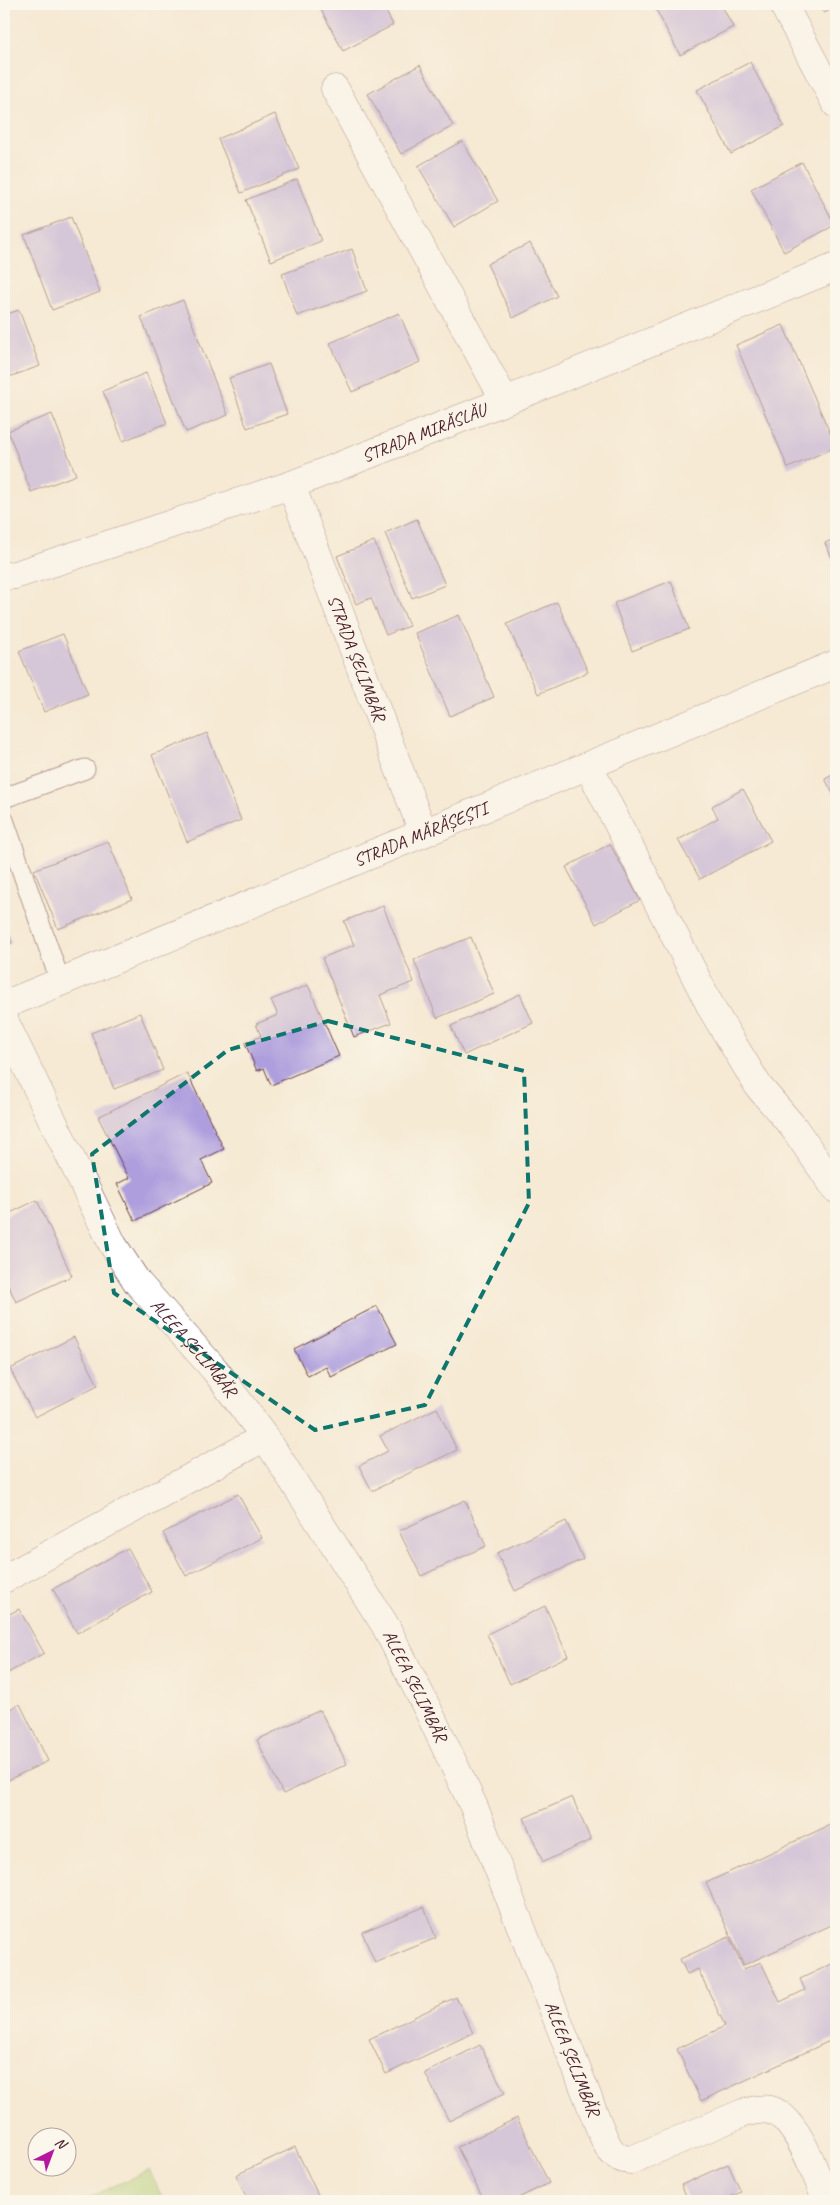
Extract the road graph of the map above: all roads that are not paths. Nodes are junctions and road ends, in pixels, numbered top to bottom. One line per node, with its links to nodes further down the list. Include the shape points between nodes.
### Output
1 (783, 4): 3 (street)
2 (335, 89): 5 (street)
3 (836, 104)
4 (836, 267): 5 (street, STRADA MIRĂSLĂU)
5 (505, 401): 6 (street, STRADA MIRĂSLĂU)
6 (291, 484): 7 (street, STRADA MIRĂSLĂU); 13 (street, STRADA ȘELIMBĂR)
7 (4, 576)
8 (836, 664): 9 (street, STRADA MĂRĂȘEȘTI)
9 (590, 766): 13 (street, STRADA MĂRĂȘEȘTI); 17 (street, via 713,1011 760,1087 794,1128)
10 (85, 769): 11 (lane)
11 (4, 798)
12 (4, 820): 14 (lane)
13 (423, 832): 14 (street, STRADA MĂRĂȘEȘTI)
14 (60, 982): 15 (street, STRADA MĂRĂȘEȘTI)
15 (4, 1005)
16 (4, 1020): 18 (street, ALEEA ȘELIMBĂR, via 113,1245 137,1282 215,1370)
17 (836, 1189)
18 (265, 1436): 19 (street); 20 (street, ALEEA ȘELIMBĂR, via 385,1625 428,1708 474,1807 610,2152 620,2159 631,2160 743,2113 771,2110 794,2129)
19 (4, 1579)
20 (827, 2201)

